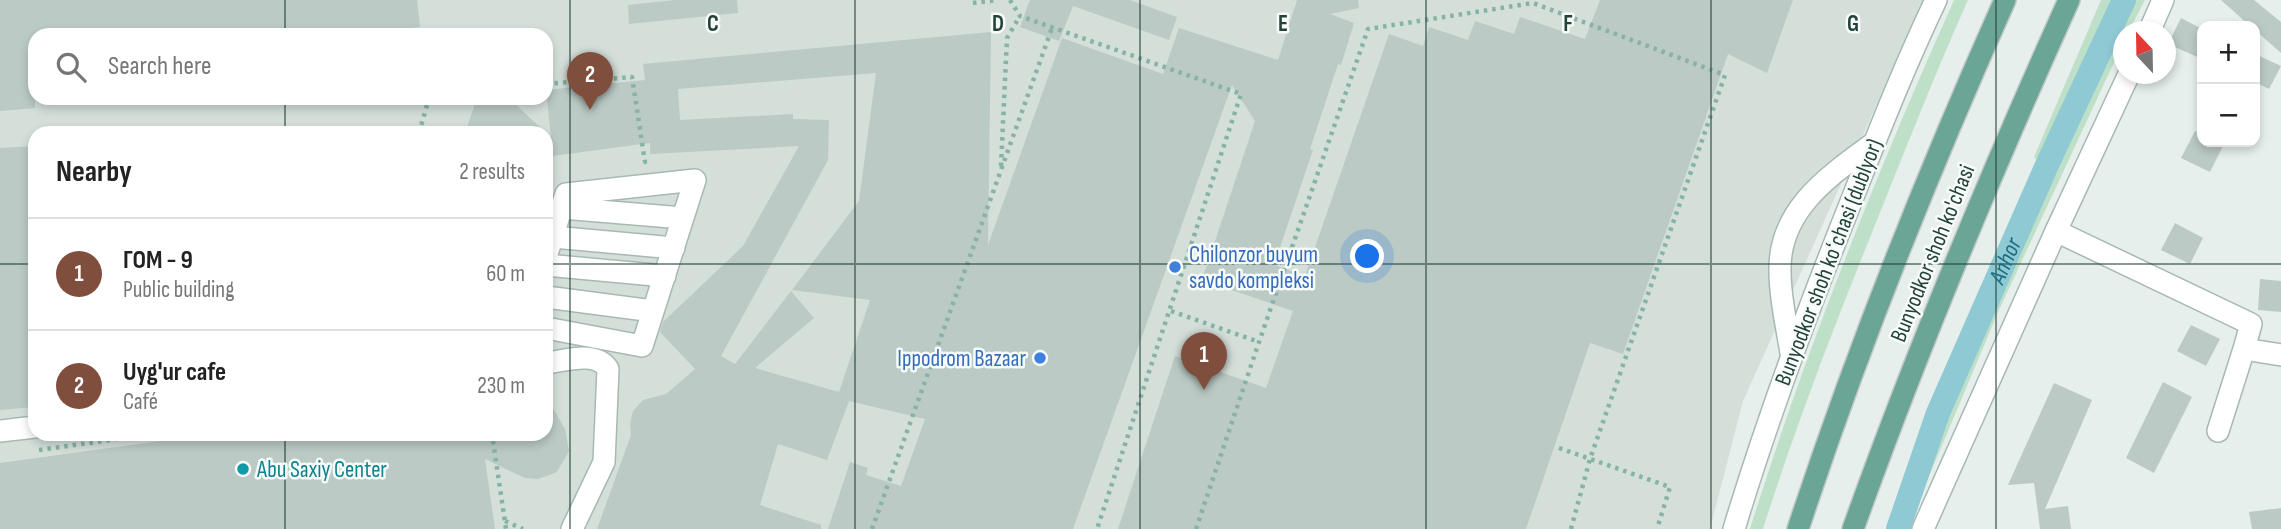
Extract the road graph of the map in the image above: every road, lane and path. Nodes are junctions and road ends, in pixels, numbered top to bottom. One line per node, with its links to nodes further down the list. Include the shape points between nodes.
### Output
1 (997, 0): 7 (path)
2 (1010, 0): 8 (path)
3 (1936, 0): 15 (street, Bunyodkor shoh koʻchasi (dublyor))
4 (2006, 0): 53 (main road, Bunyodkor shoh ko'chasi, via 1880,303)
5 (2069, 0): 54 (main road, Bunyodkor shoh ko'chasi, via 1992,175)
6 (2163, 0): 9 (street)
7 (973, 3)
8 (1020, 16): 10 (path); 17 (path, via 1007,38)
9 (2153, 21)
10 (1052, 28): 17 (path); 27 (path, via 1241,94)
11 (553, 83): 16 (path, via 632,77)
12 (2124, 84): 20 (street)
13 (427, 105): 14 (path)
14 (421, 126)
15 (1874, 143): 32 (street, Bunyodkor shoh koʻchasi (dublyor)); 32 (street, via 1814,190 1788,225 1780,270)
16 (645, 162)
17 (1001, 171): 47 (path)
18 (562, 208): 19 (street); 19 (street, via 566,194 695,180); 21 (street)
19 (683, 218): 23 (street)
20 (2056, 231): 31 (street, via 2251,324); 55 (street)
21 (553, 235)
22 (553, 247): 23 (street)
23 (674, 248): 25 (street)
24 (553, 266): 25 (street)
25 (665, 276): 28 (street)
26 (553, 298): 28 (street)
27 (1171, 311): 30 (path); 48 (path)
28 (653, 312): 29 (street, via 642,346)
29 (553, 329)
30 (1259, 342): 42 (path, via 1368,29 1533,3 1725,75); 49 (path)
31 (2244, 349): 33 (street); 37 (street)
32 (1791, 354): 52 (street, Bunyodkor shoh koʻchasi (dublyor))
33 (2281, 355)
34 (553, 362): 46 (street, via 598,359 608,369 604,462)
35 (28, 428): 36 (street)
36 (0, 431)
37 (2218, 431)
38 (100, 441): 41 (path)
39 (493, 441): 43 (path)
40 (1559, 448): 42 (path)
41 (33, 450)
42 (1590, 459): 50 (path); 51 (path, via 1670,487)
43 (505, 522): 44 (path); 45 (path)
44 (506, 529)
45 (523, 529)
46 (572, 529)
47 (872, 529)
48 (1097, 529)
49 (1196, 529)
50 (1571, 529)
51 (1657, 529)
52 (1734, 529)
53 (1798, 529)
54 (1853, 529)
55 (1923, 529)

